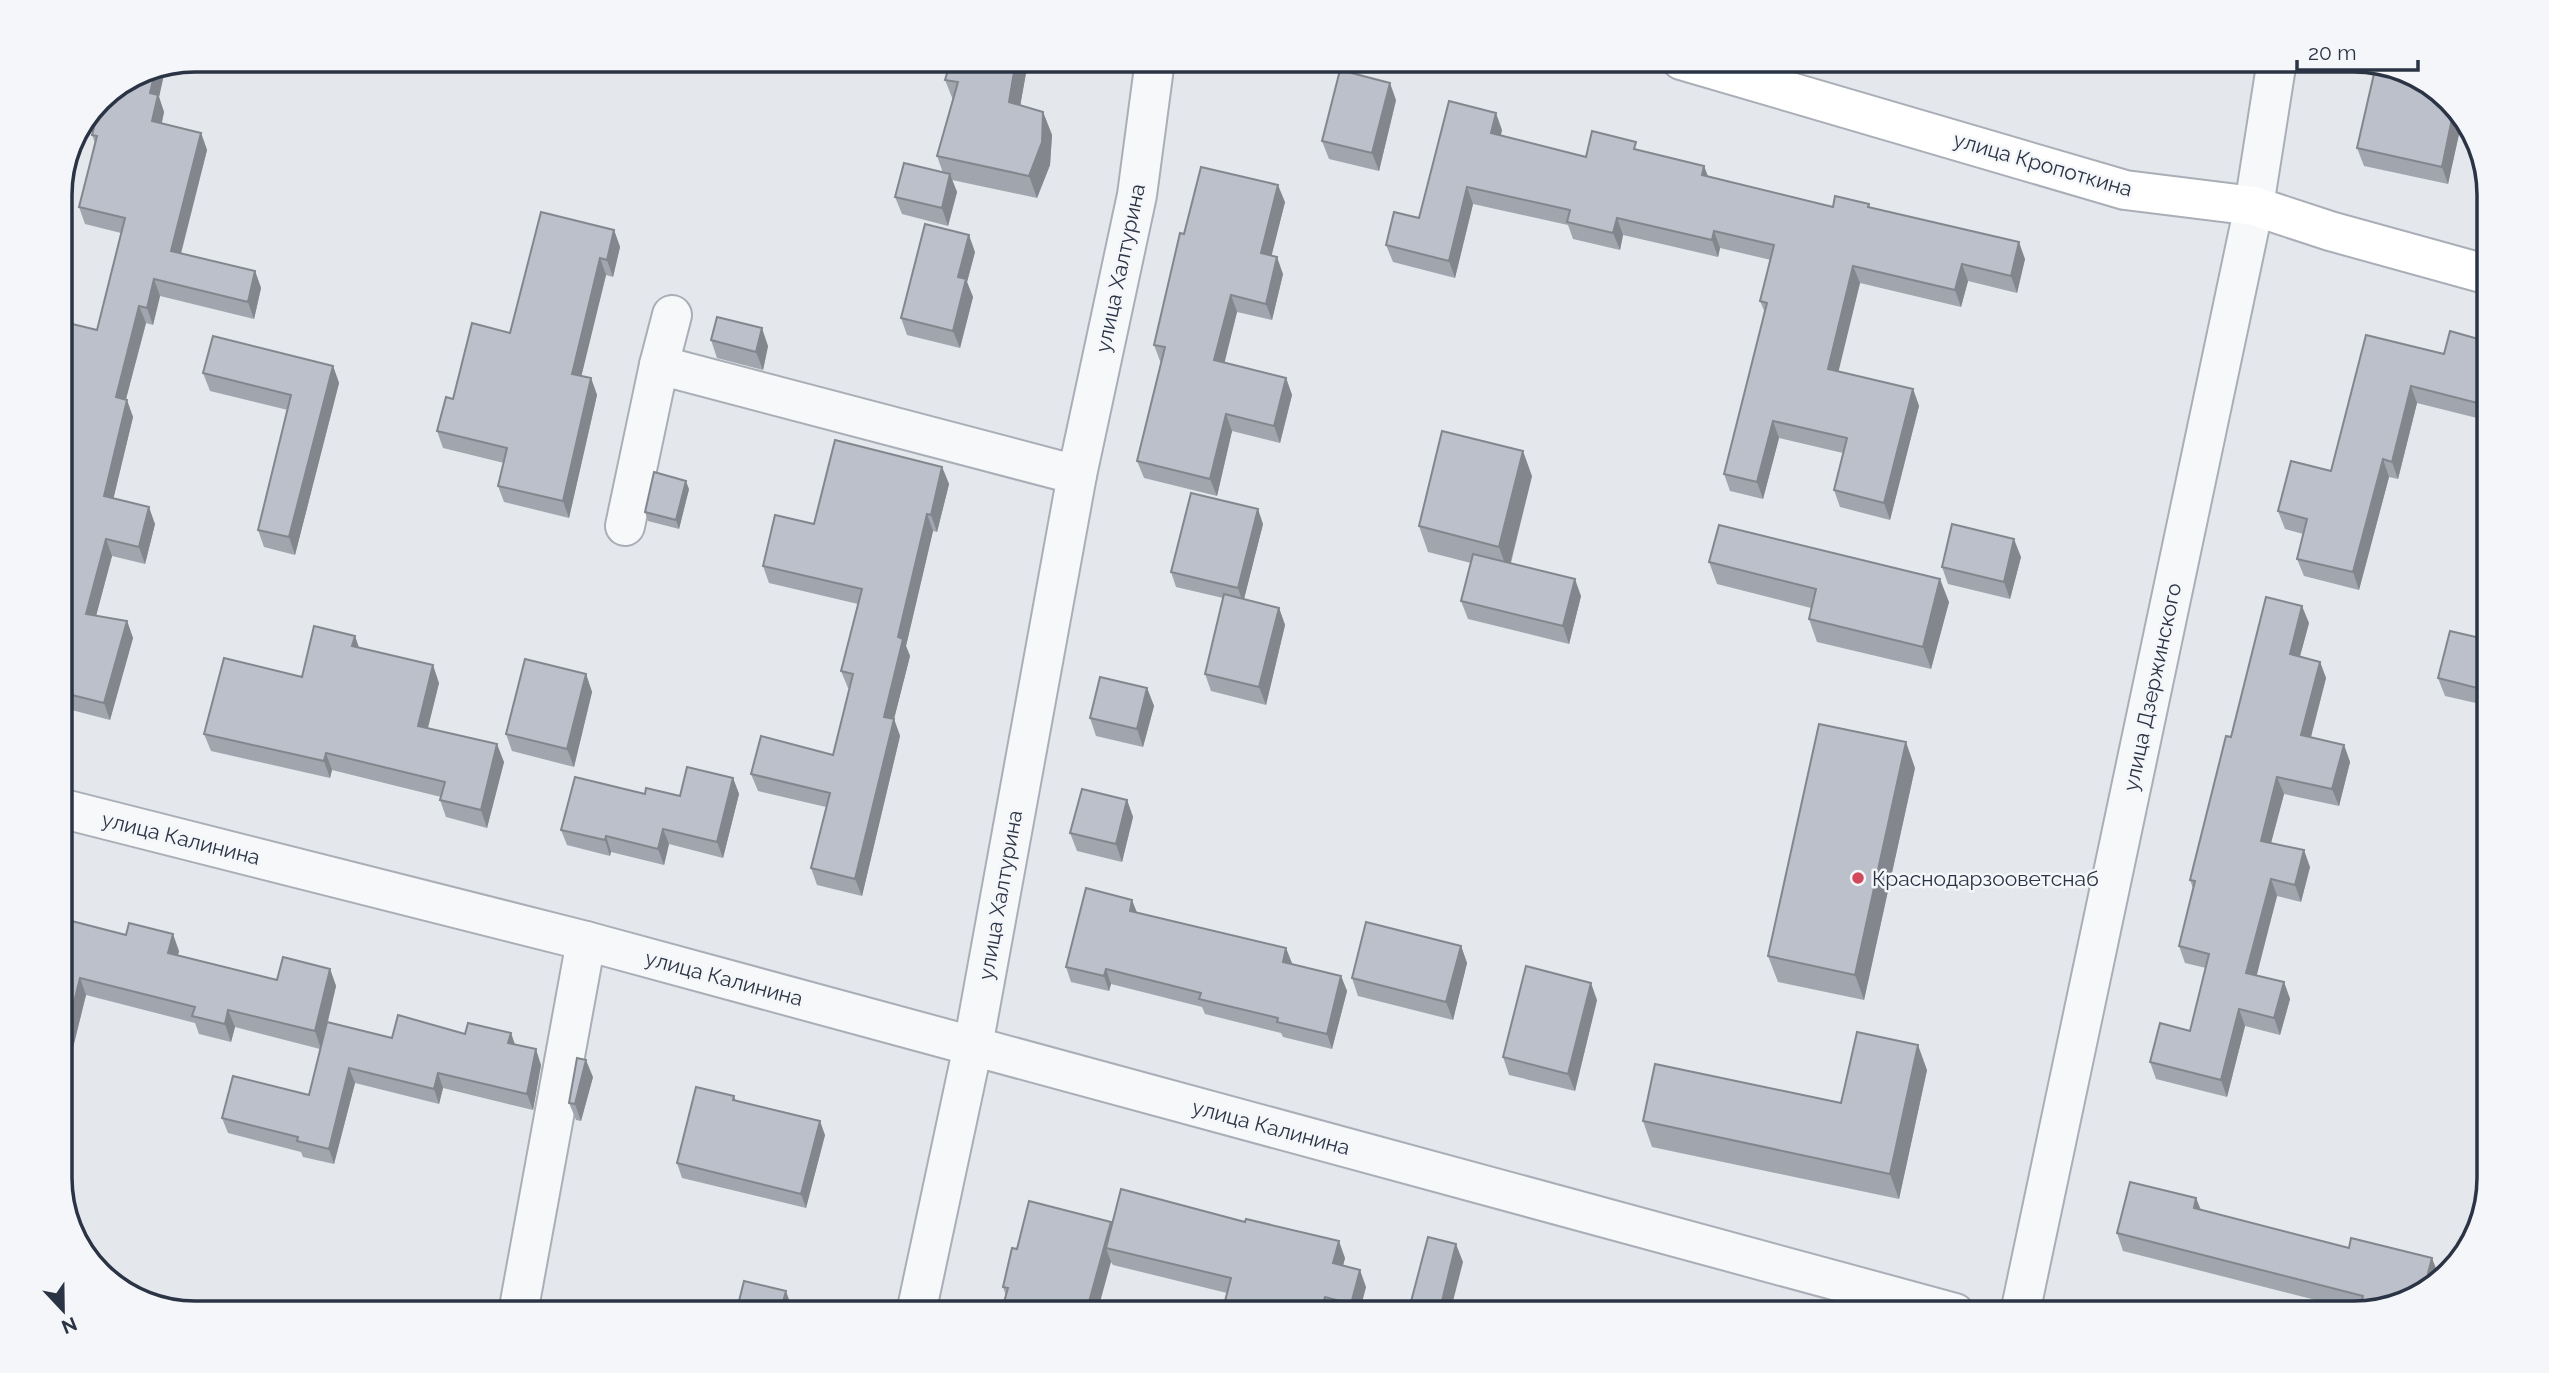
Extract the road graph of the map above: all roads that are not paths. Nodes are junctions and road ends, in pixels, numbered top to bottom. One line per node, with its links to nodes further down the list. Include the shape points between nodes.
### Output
1 (1153, 72): 8 (street, улица Халтурина, via 1137,195)
2 (1722, 72): 4 (main road, улица Кропоткина, via 2125,190)
3 (2275, 72): 4 (street, улица Дзержинского)
4 (2254, 206): 5 (main road, улица Кропоткина); 16 (street, улица Дзержинского)
5 (2477, 272)
6 (673, 315): 7 (street)
7 (659, 365): 8 (street); 9 (street)
8 (1077, 475): 12 (street, улица Халтурина)
9 (625, 526)
10 (72, 811): 11 (street, улица Калинина)
11 (586, 941): 12 (street, улица Калинина); 13 (street)
12 (973, 1046): 14 (street, улица Халтурина); 15 (street, улица Калинина)
13 (520, 1301)
14 (919, 1301)
15 (1907, 1301)
16 (2023, 1301)

